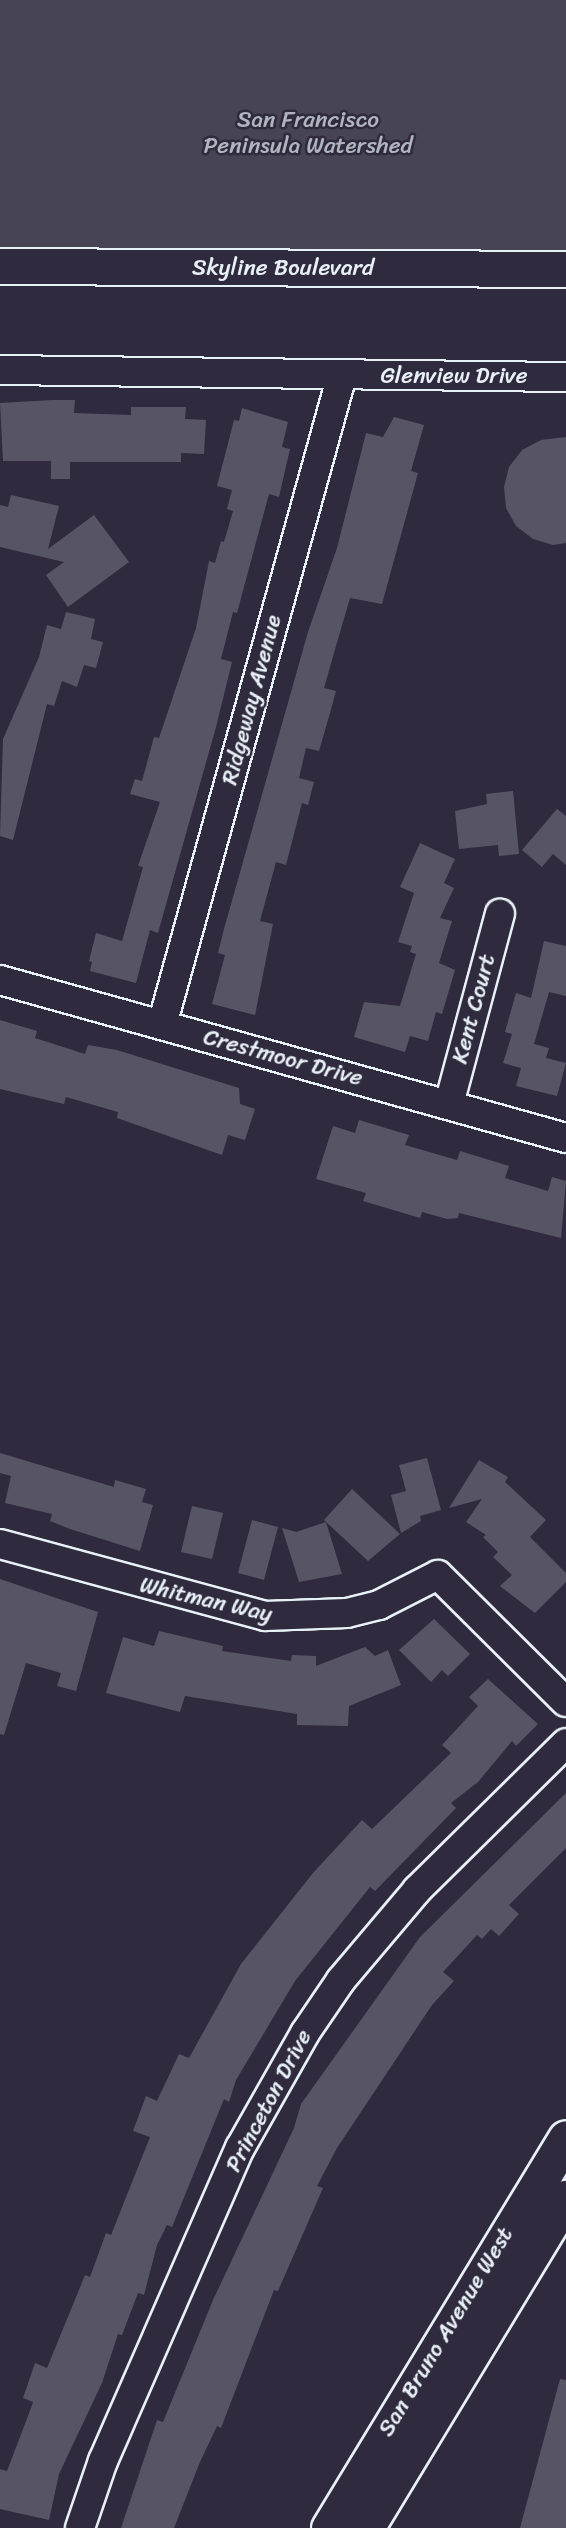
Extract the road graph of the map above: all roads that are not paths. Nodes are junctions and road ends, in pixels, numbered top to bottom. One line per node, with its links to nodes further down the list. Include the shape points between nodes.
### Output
1 (0, 266): 2 (main road, Skyline Boulevard)
2 (566, 269)
3 (0, 370): 4 (street)
4 (342, 375): 5 (street, Glenview Drive); 8 (street, Ridgeway Avenue)
5 (566, 377)
6 (500, 914): 9 (street, Kent Court)
7 (0, 980): 8 (street, Crestmoor Drive)
8 (162, 1025): 9 (street, Crestmoor Drive)
9 (449, 1104): 10 (street, Crestmoor Drive)
10 (566, 1138)
11 (0, 1545): 12 (street, Whitman Way, via 265,1616 346,1614 379,1605 438,1575)
12 (566, 1702)
13 (566, 1743): 16 (street, Princeton Drive, via 379,1932 291,2054 240,2148 103,2461)
14 (566, 2138): 17 (main road, San Bruno Avenue West)
15 (566, 2198): 18 (main road, San Bruno Avenue West)
16 (79, 2528)
17 (329, 2528)
18 (366, 2528)

